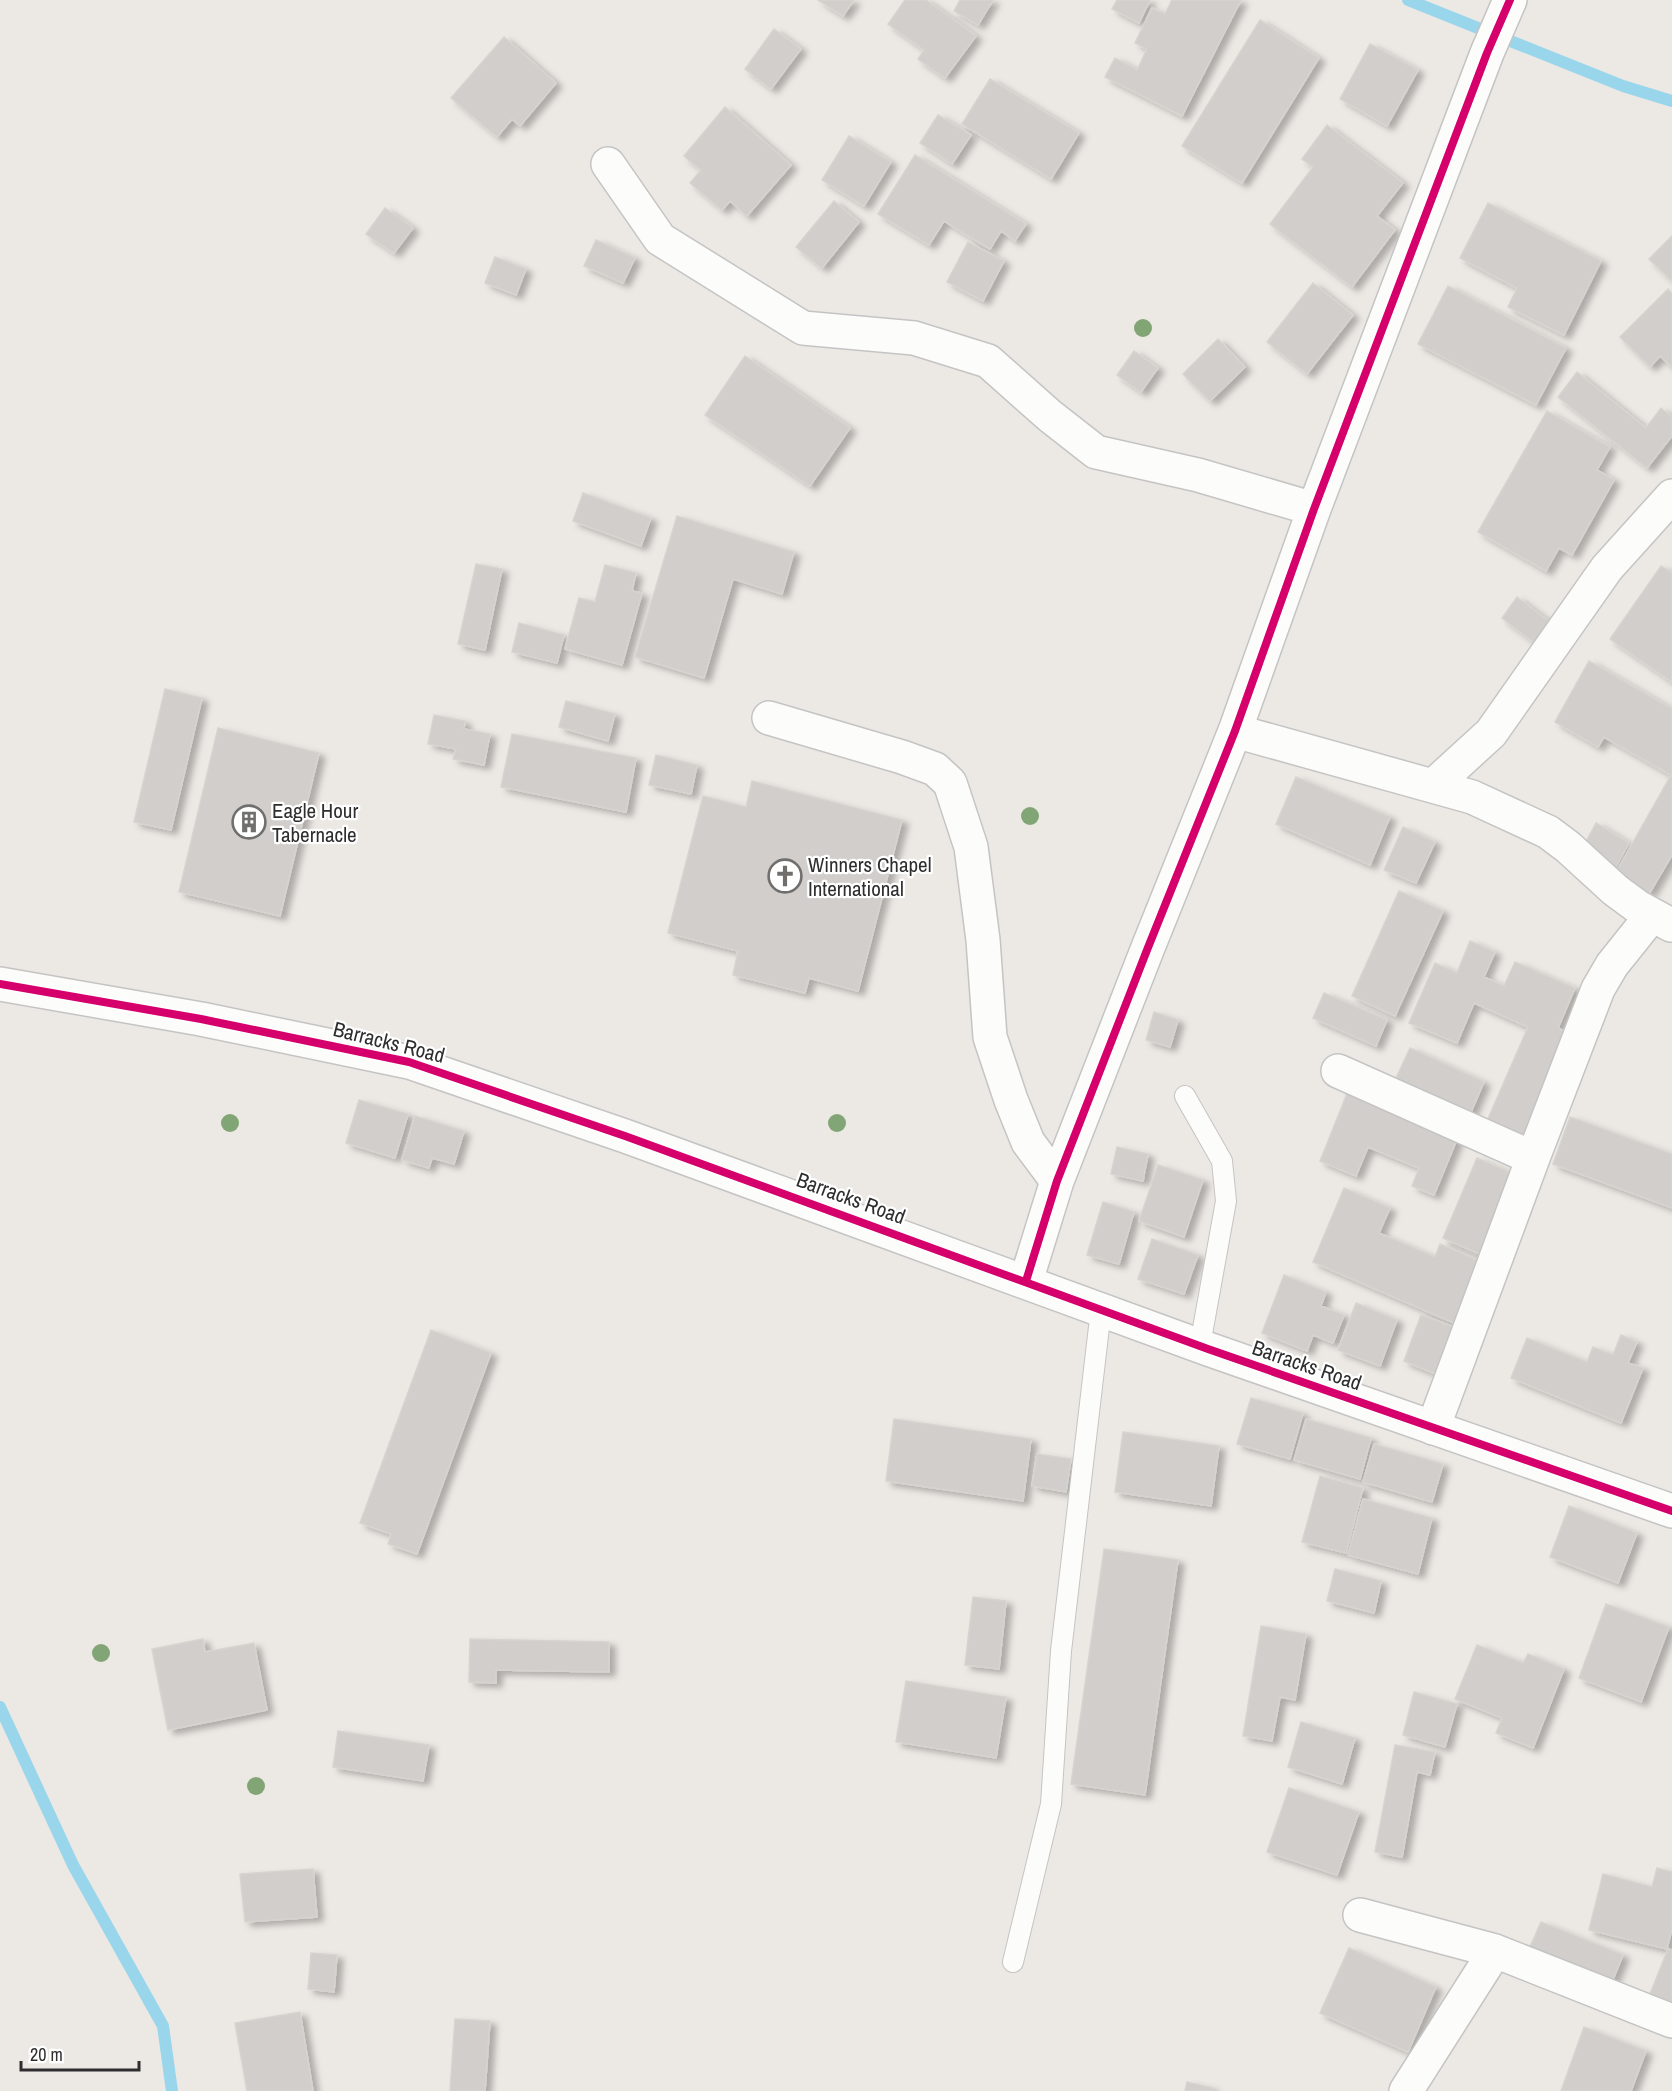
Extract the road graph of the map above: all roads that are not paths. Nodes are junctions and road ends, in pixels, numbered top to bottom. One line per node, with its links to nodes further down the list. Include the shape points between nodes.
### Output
1 (1510, 0): 4 (street)
2 (608, 164): 4 (street, via 660,239 803,328 914,338 988,361 1096,452 1198,475)
3 (1672, 496): 7 (street, via 1607,568 1491,733)
4 (1314, 509): 6 (street)
5 (769, 718): 13 (street, via 902,757 935,769 950,783 971,847 990,1037 1028,1142)
6 (1235, 731): 7 (street); 13 (street)
7 (1433, 786): 8 (street, via 1472,797 1548,832 1615,890)
8 (1662, 920): 12 (street, via 1612,965 1598,989)
9 (0, 984): 14 (street, Barracks Road, via 201,1019 409,1062)
10 (1338, 1071): 12 (street)
11 (1185, 1096): 16 (lane, via 1222,1161 1226,1201)
12 (1533, 1158): 17 (street)
13 (1057, 1181): 14 (street)
14 (1026, 1281): 15 (street, Barracks Road)
15 (1101, 1310): 16 (street, Barracks Road); 21 (lane, via 1061,1651 1051,1804)
16 (1200, 1345): 17 (street, Barracks Road)
17 (1433, 1428): 18 (street, Barracks Road)
18 (1672, 1511)
19 (1360, 1916): 20 (street)
20 (1496, 1951): 22 (street); 23 (street)
21 (1013, 1962)
22 (1672, 2021)
23 (1406, 2091)

